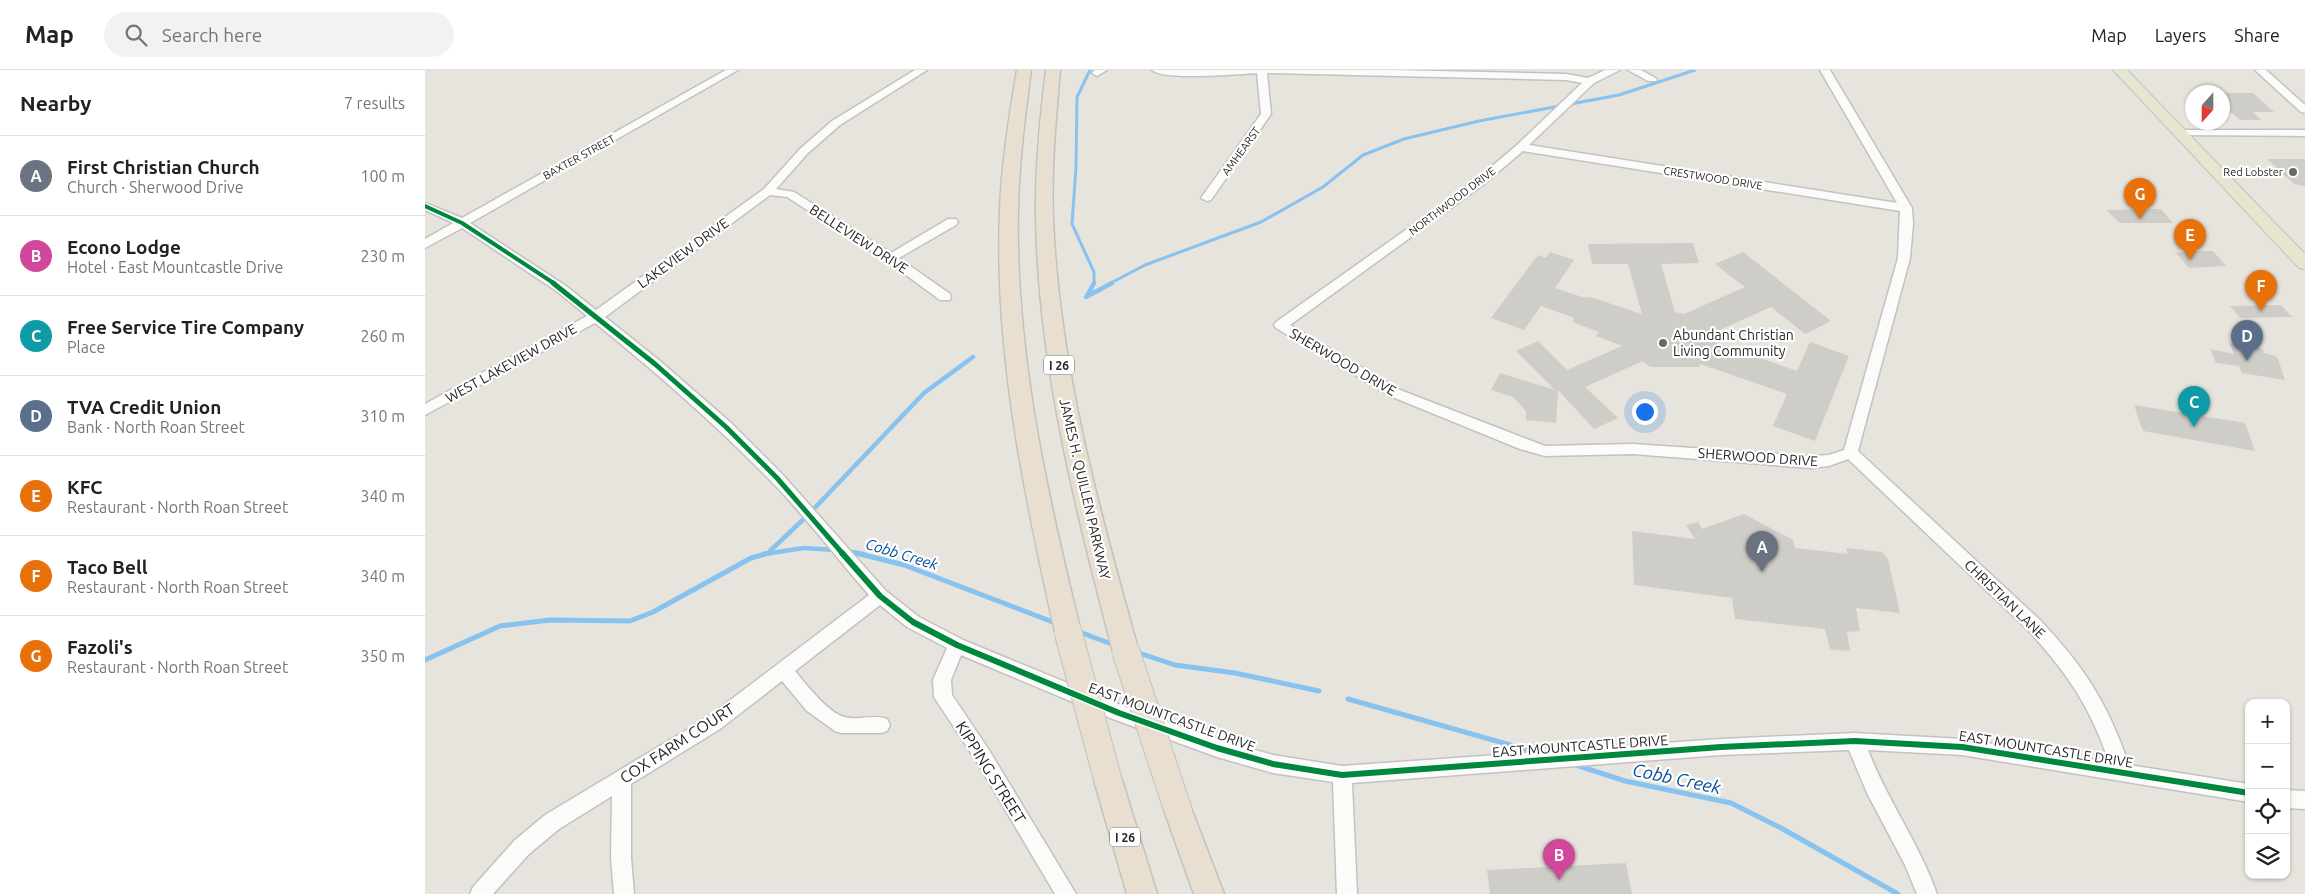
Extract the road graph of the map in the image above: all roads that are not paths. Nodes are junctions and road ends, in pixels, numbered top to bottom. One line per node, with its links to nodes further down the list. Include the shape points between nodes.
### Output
1 (733, 70): 23 (street, BAXTER STREET)
2 (922, 70): 18 (street, via 836,124 804,151)
3 (1024, 70): 46 (highway, I 26, bridge, via 1013,143 1010,199 1013,322 1033,476 1068,632)
4 (1053, 70): 47 (highway, JAMES H. QUILLEN PARKWAY / I 26, bridge, via 1045,143 1044,199 1052,314 1075,457 1126,652)
5 (1157, 70): 6 (street, via 1184,73)
6 (1262, 70): 13 (street, via 1566,77); 19 (street, AMHEARST, via 1266,114)
7 (1615, 70): 13 (street, NORTHWOOD DRIVE)
8 (1633, 70): 12 (street)
9 (1825, 70): 21 (street)
10 (2120, 70): 15 (main road)
11 (2260, 70): 14 (street)
12 (1652, 79)
13 (1590, 81): 17 (street, NORTHWOOD DRIVE)
14 (2305, 110)
15 (2180, 133): 16 (street); 26 (main road)
16 (2305, 134)
17 (1521, 147): 21 (street, CRESTWOOD DRIVE); 29 (street, NORTHWOOD DRIVE, via 1480,182)
18 (768, 191): 25 (street, BELLEVIEW DRIVE, via 790,194); 28 (street, LAKEVIEW DRIVE)
19 (1207, 198)
20 (425, 206): 23 (street, EAST MOUNTCASTLE DRIVE)
21 (1906, 208): 31 (street, via 1904,258)
22 (952, 222): 25 (street)
23 (462, 223): 24 (street, BAXTER STREET); 28 (street, EAST MOUNTCASTLE DRIVE, via 563,289)
24 (425, 244)
25 (891, 258): 27 (street, BELLEVIEW DRIVE)
26 (2305, 264)
27 (945, 297)
28 (597, 316): 30 (street, WEST LAKEVIEW DRIVE); 32 (street, EAST MOUNTCASTLE DRIVE, via 739,439)
29 (1281, 325): 31 (street, SHERWOOD DRIVE, via 1395,393 1525,446 1545,451 1633,449 1811,462)
30 (425, 410)
31 (1850, 453): 37 (street, CHRISTIAN LANE, via 2034,625 2059,653 2093,700)
32 (880, 596): 33 (street, EAST MOUNTCASTLE DRIVE, via 913,622); 34 (street, COX FARM COURT)
33 (957, 646): 38 (street, EAST MOUNTCASTLE DRIVE, via 1119,713 1217,748 1273,764); 45 (street, KIPPING STREET, via 942,680 943,697 983,756)
34 (783, 670): 35 (street, via 813,705 841,725); 39 (street, COX FARM COURT, via 714,723)
35 (881, 725)
36 (1855, 741): 37 (street, EAST MOUNTCASTLE DRIVE, via 1962,747); 38 (street, EAST MOUNTCASTLE DRIVE, via 1721,747); 49 (street, via 1874,788 1920,872)
37 (2123, 772): 40 (street, EAST MOUNTCASTLE DRIVE)
38 (1342, 775): 48 (street)
39 (623, 778): 43 (street, COX FARM COURT, via 552,822 522,847); 44 (street)
40 (2245, 792)
41 (2290, 799): 42 (street)
42 (2305, 800)
43 (480, 894)
44 (623, 894)
45 (1066, 894)
46 (1142, 894)
47 (1209, 894)
48 (1347, 894)
49 (1927, 894)

